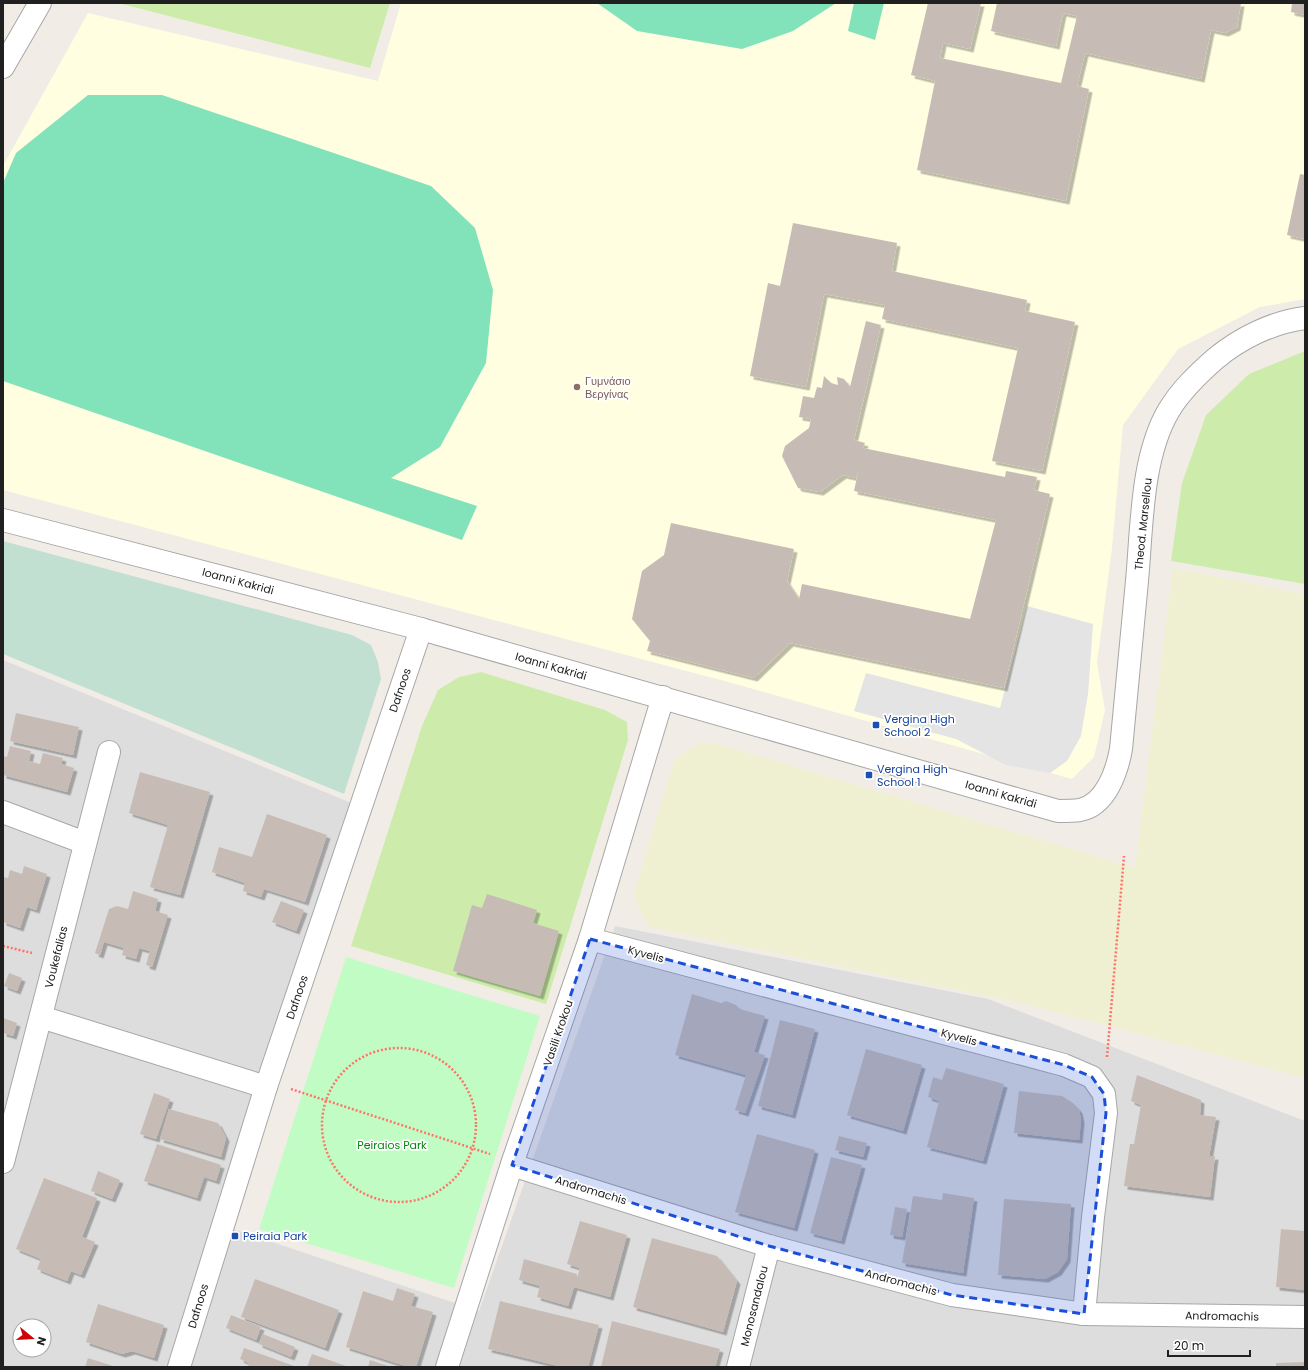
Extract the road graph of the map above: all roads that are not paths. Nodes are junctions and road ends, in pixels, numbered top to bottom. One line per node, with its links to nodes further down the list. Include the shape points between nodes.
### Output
1 (40, 3): 2 (street)
2 (3, 67)
3 (1305, 318): 8 (street, Theod. Marsellou, via 1255,333 1220,354 1184,389 1169,410 1160,429 1148,479 1120,756 1109,786)
4 (3, 520): 5 (street, Ioanni Kakridi)
5 (421, 629): 6 (street, Ioanni Kakridi); 13 (street, Dafnoos)
6 (663, 697): 8 (street, Ioanni Kakridi, via 1058,811 1081,810); 11 (street, Vasili Krokou)
7 (109, 752): 10 (street, Voukefalias)
8 (1095, 803)
9 (3, 812): 10 (street)
10 (85, 842): 12 (street, Voukefalias)
11 (590, 940): 14 (street, Vasili Krokou); 17 (street, Kyvelis, via 1064,1066 1092,1078 1104,1094 1106,1113)
12 (41, 1017): 13 (street); 15 (street, Voukefalias)
13 (266, 1087): 19 (street, Dafnoos)
14 (502, 1160): 16 (street, Andromachis); 20 (street, Vasili Krokou)
15 (3, 1162)
16 (769, 1246): 17 (street, Andromachis, via 952,1295); 21 (street, Monosandalou)
17 (1084, 1314): 18 (street, Andromachis)
18 (1305, 1317)
19 (179, 1367)
20 (446, 1367)
21 (738, 1367)

